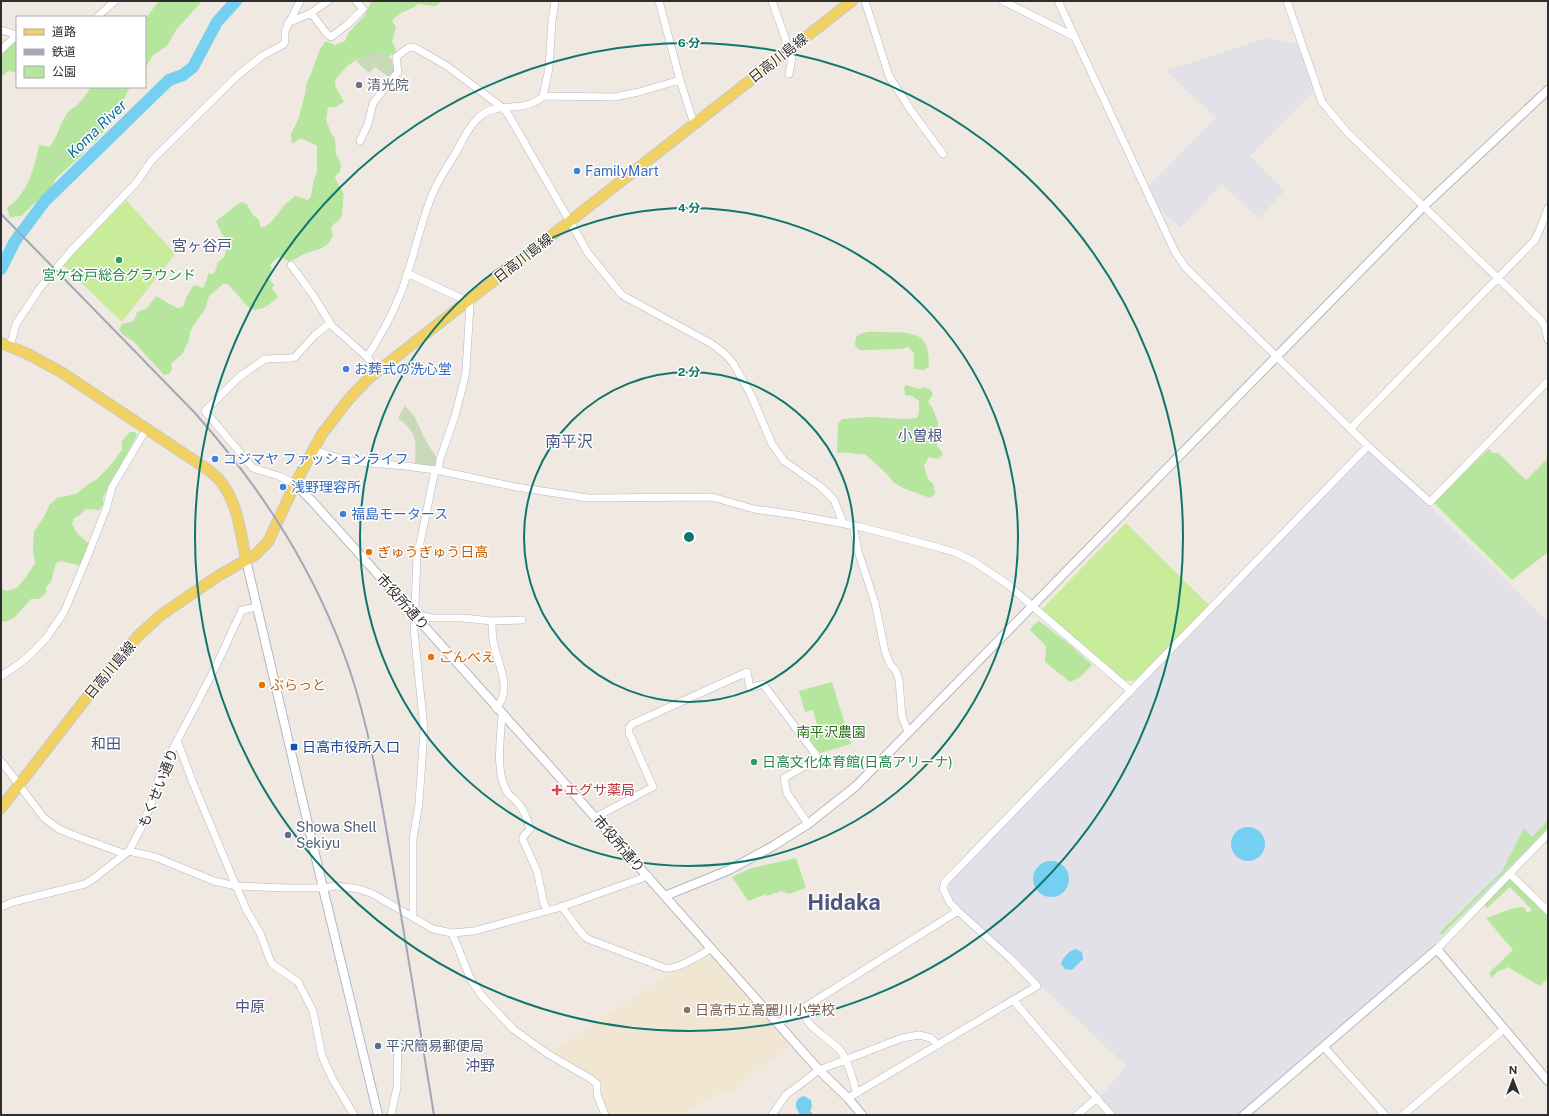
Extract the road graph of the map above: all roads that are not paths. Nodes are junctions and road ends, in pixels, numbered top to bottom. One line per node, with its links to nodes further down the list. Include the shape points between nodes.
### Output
1 (115, 1): 14 (street)
2 (300, 1): 15 (street)
3 (328, 1): 13 (street)
4 (356, 1): 13 (street, via 363,9 331,37)
5 (555, 1): 25 (street, via 550,68)
6 (659, 1): 23 (street)
7 (772, 1): 20 (street)
8 (852, 1): 20 (main road, 日高川島線)
9 (865, 1): 29 (street, via 889,76)
10 (1003, 1): 19 (street)
11 (1058, 1): 19 (street)
12 (1287, 1): 30 (street, via 1322,102 1347,132)
13 (311, 13): 15 (street)
14 (98, 16)
15 (288, 23): 39 (street, via 284,44 262,56 238,76 152,160 136,183 70,252 40,288)
16 (1, 30): 17 (street)
17 (16, 35)
18 (16, 36): 21 (street)
19 (1075, 37): 41 (street, via 1174,252 1186,268)
20 (789, 49): 22 (street, via 792,62); 27 (main road, 日高川島線)
21 (1, 50)
22 (789, 74)
23 (680, 80): 25 (street, via 614,97); 27 (street)
24 (1548, 90): 30 (street)
25 (542, 96): 26 (street, via 538,102)
26 (502, 108): 28 (street, via 447,66 414,47 408,48 396,57 398,72 373,103 368,124); 32 (street, via 508,114); 34 (street, via 486,112 468,131 433,192)
27 (694, 124): 32 (main road, 日高川島線)
28 (360, 141)
29 (943, 154)
30 (1424, 206): 35 (street); 41 (street)
31 (1548, 208): 35 (street, via 1535,240)
32 (570, 222): 36 (main road, 日高川島線); 50 (street, via 588,253 622,295 712,344 725,354 751,395 772,444 784,461 821,487 834,500)
33 (291, 265): 37 (street)
34 (407, 272): 36 (street); 40 (street, via 380,337)
35 (1498, 278): 38 (street, via 1541,320); 45 (street)
36 (467, 301): 42 (main road, 日高川島線); 48 (street, via 470,307 464,382)
37 (330, 323): 40 (street); 49 (street, via 295,357 265,359 239,377 205,411 253,468)
38 (1548, 340)
39 (5, 344): 44 (main road, via 49,365)
40 (367, 357): 42 (street)
41 (1278, 357): 45 (street); 53 (street)
42 (377, 371): 47 (main road, 日高川島線, via 331,420)
43 (1548, 381): 46 (street, via 1430,502)
44 (147, 428): 52 (main road, via 210,471 221,482 236,512); 58 (street, via 112,487 106,509 64,612 47,637 31,654)
45 (1350, 429): 46 (street)
46 (1368, 446): 59 (street)
47 (313, 449): 48 (street, via 348,461); 49 (main road, 日高川島線)
48 (437, 470): 50 (street, via 516,487 588,498 712,497 754,509); 55 (street, via 417,558)
49 (295, 484): 52 (main road, 日高川島線, via 268,542 259,552); 55 (street, 市役所通り)
50 (843, 523): 51 (street)
51 (853, 525): 53 (street, via 954,552 988,571); 61 (street, via 858,551 875,603 885,651 899,680 902,717)
52 (246, 560): 54 (street); 64 (main road, 日高川島線, via 161,615 139,635 105,674)
53 (1033, 606): 59 (street); 61 (street)
54 (257, 607): 62 (street, もくせい通り, via 242,610); 73 (street)
55 (416, 616): 57 (street); 60 (street, 市役所通り); 80 (street, via 414,630 424,729 419,803 413,839)
56 (522, 620): 57 (street)
57 (492, 621): 60 (street, via 493,643 503,677 503,697)
58 (1, 676)
59 (1130, 691): 78 (street, via 945,882 943,889 950,903)
60 (499, 711): 66 (street, 市役所通り); 77 (street, via 502,774 507,792 519,804 527,820 530,829 523,840 537,872)
61 (908, 732): 67 (street, via 856,786)
62 (177, 740): 69 (street, もくせい通り, via 161,772 140,830); 72 (street)
63 (1, 761): 64 (street)
64 (19, 785): 65 (main road, 日高川島線); 69 (street, via 44,818 60,829 105,848)
65 (1, 808)
66 (596, 817): 67 (street, via 653,787 629,733 632,724 747,672 750,688 763,684 816,755 816,760 784,778 787,793); 71 (street, 市役所通り)
67 (808, 824): 74 (street, via 729,870)
68 (1548, 834): 70 (street)
69 (127, 852): 72 (street, via 155,857 214,881); 75 (street, もくせい通り, via 85,884)
70 (1510, 874): 79 (street); 83 (street)
71 (648, 876): 74 (street, 市役所通り); 76 (street)
72 (236, 886): 73 (street); 97 (street, via 260,933 272,964 298,982 313,1010 324,1062)
73 (323, 888): 80 (street, via 336,886 359,889 373,894); 98 (street)
74 (665, 896): 82 (street, 市役所通り)
75 (1, 907)
76 (561, 907): 77 (street); 82 (street, via 568,913 581,934 588,939 665,968 671,969)
77 (548, 911): 81 (street, via 474,931)
78 (958, 911): 84 (street, via 1012,960 1036,986); 85 (street)
79 (1548, 911)
80 (413, 917): 81 (street, via 433,929)
81 (452, 933): 100 (street, via 471,980 482,996 513,1029 548,1054 591,1079 596,1084)
82 (711, 948): 86 (street, 市役所通り)
83 (1437, 949): 87 (street); 90 (street)
84 (1013, 1000): 89 (street); 96 (street)
85 (801, 1008): 86 (street); 91 (street, via 806,1021 839,1050)
86 (778, 1024): 92 (street, 市役所通り)
87 (1504, 1029): 93 (street); 107 (street)
88 (398, 1042): 99 (street, via 397,1087)
89 (938, 1045): 91 (street, via 932,1038 919,1035 902,1038); 94 (street)
90 (1324, 1047): 105 (street); 106 (street)
91 (846, 1061): 92 (street); 94 (street)
92 (819, 1070): 95 (street, 市役所通り); 101 (street, via 786,1095)
93 (1548, 1081)
94 (857, 1093): 95 (street)
95 (848, 1098): 102 (street, 市役所通り)
96 (1097, 1098): 103 (street); 104 (street)
97 (354, 1115)
98 (378, 1115)
99 (391, 1115)
100 (605, 1115)
101 (772, 1115)
102 (862, 1115)
103 (1077, 1115)
104 (1111, 1115)
105 (1244, 1115)
106 (1385, 1115)
107 (1403, 1115)

